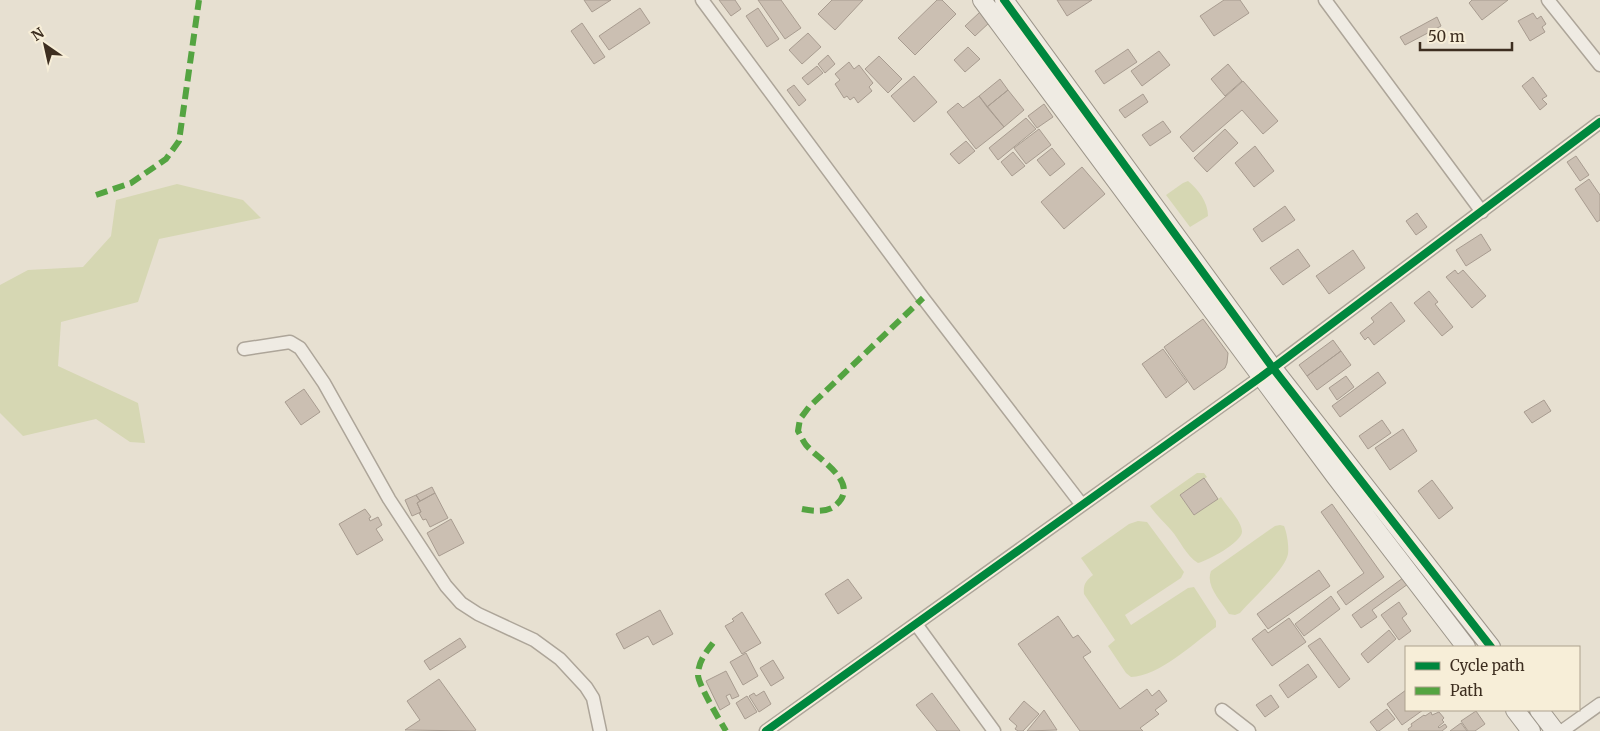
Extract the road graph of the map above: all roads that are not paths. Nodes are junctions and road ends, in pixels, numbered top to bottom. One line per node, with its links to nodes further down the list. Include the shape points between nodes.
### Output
1 (702, 0): 11 (street, via 923,298)
2 (982, 0): 10 (street)
3 (1004, 0): 10 (street)
4 (1325, 0): 8 (street)
5 (1548, 0): 6 (street)
6 (1600, 65)
7 (1600, 122): 8 (street)
8 (1482, 212): 10 (street)
9 (244, 349): 19 (street, via 290,342 300,348 389,499 446,586 478,614 534,640 560,659 593,698)
10 (1267, 372): 11 (street); 13 (street, via 1335,476); 14 (street)
11 (1082, 505): 12 (street)
12 (916, 624): 20 (street); 21 (street)
13 (1465, 646)
14 (1490, 646)
15 (1600, 704): 25 (street)
16 (1222, 710): 22 (street)
17 (1515, 711): 23 (street)
18 (1540, 711): 24 (street)
19 (600, 731)
20 (766, 731)
21 (994, 731)
22 (1249, 731)
23 (1531, 731)
24 (1555, 731)
25 (1562, 731)

